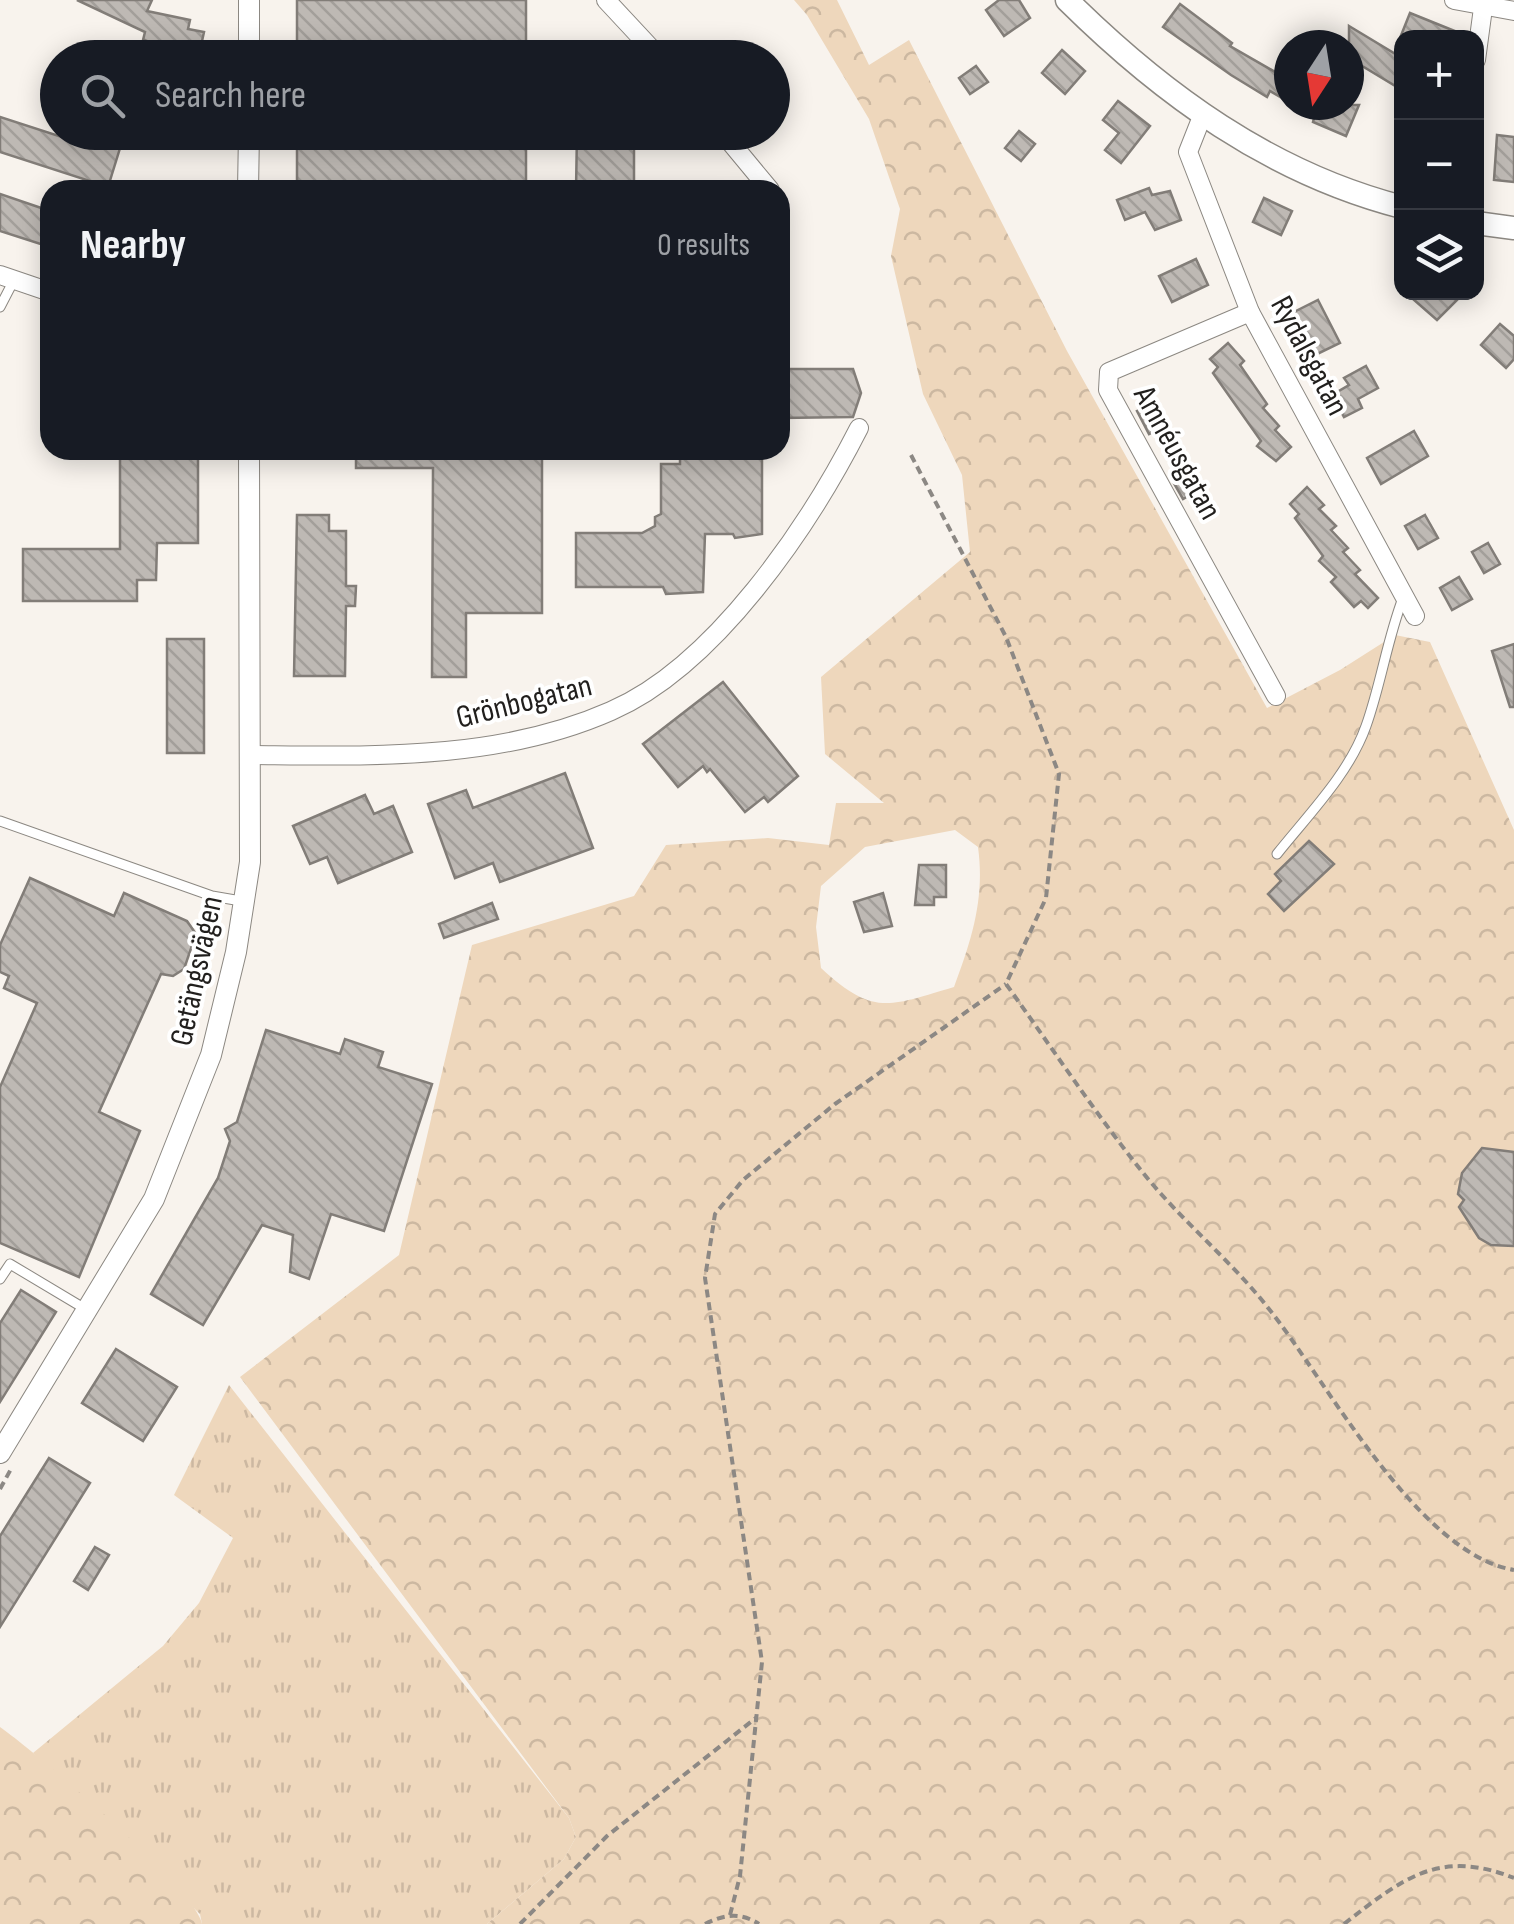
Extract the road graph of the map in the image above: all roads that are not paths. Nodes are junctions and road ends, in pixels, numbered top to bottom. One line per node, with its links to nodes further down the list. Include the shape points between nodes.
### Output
1 (250, 0): 8 (street)
2 (606, 0): 9 (street)
3 (1066, 0): 10 (main road, via 1124,56)
4 (1454, 0): 5 (street)
5 (1483, 8): 6 (street); 7 (street)
6 (1514, 10)
7 (1480, 30)
8 (249, 40)
9 (643, 40)
10 (1203, 114): 15 (main road, via 1264,156 1334,188); 21 (street, Rydalsgatan, via 1188,152)
11 (249, 150): 13 (street)
12 (737, 150): 14 (street)
13 (248, 180)
14 (762, 180)
15 (1394, 205)
16 (1484, 224): 17 (main road)
17 (1514, 228)
18 (7, 277): 19 (street); 20 (lane)
19 (40, 289)
20 (0, 307)
21 (1250, 312): 24 (street, Rydalsgatan); 26 (street, Amnéusgatan, via 1109,372 1108,390)
22 (859, 428): 27 (street, Grönbogatan, via 786,548 726,622 669,674 613,711 458,751)
23 (249, 460): 27 (street, Getängsvägen)
24 (1404, 595): 25 (street, Rydalsgatan); 29 (lane, via 1384,646 1366,727 1342,772)
25 (1415, 616)
26 (1276, 696)
27 (250, 756): 30 (street, Getängsvägen)
28 (0, 821): 30 (lane)
29 (1277, 854)
30 (244, 902): 32 (street, Getängsvägen, via 212,1054 179,1144)
31 (0, 1279): 32 (lane, via 10,1264)
32 (87, 1310): 33 (street, Getängsvägen)
33 (10, 1455)

